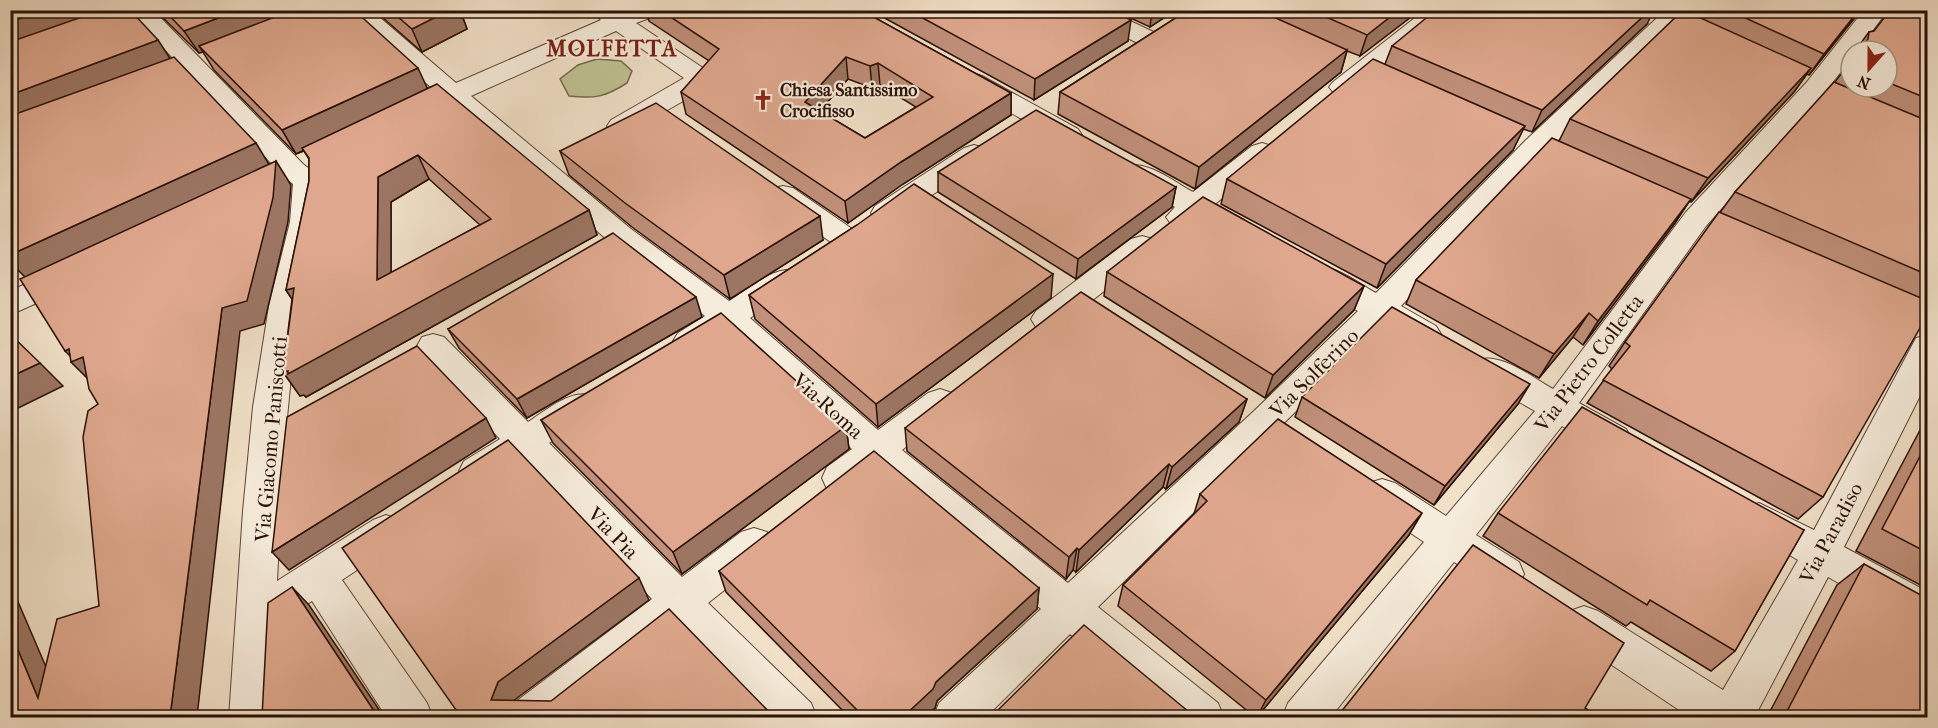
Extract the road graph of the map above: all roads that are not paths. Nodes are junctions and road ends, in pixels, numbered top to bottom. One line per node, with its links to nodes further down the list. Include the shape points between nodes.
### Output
1 (356, 10): 13 (street, Via Roma)
2 (650, 10): 7 (street)
3 (1087, 10): 9 (street, via 1161,34)
4 (1440, 10): 10 (street)
5 (1877, 10): 41 (street, Via Pietro Colletta, via 1815,88 1696,218)
6 (138, 14): 44 (street, Via Giacomo Paniscotti, via 308,186 306,213 284,308)
7 (610, 16): 13 (street); 14 (street, via 694,73 697,79)
8 (1666, 21): 31 (street, Via Solferino, via 1536,146)
9 (1122, 59)
10 (1352, 65): 12 (street); 15 (street)
11 (951, 69): 17 (street)
12 (1395, 84)
13 (453, 93): 16 (street); 23 (street, Via Roma, via 550,163)
14 (654, 107): 18 (street); 19 (street)
15 (1316, 107)
16 (410, 114)
17 (1024, 122): 22 (street, via 1105,155); 26 (street, via 928,202)
18 (681, 124)
19 (602, 135)
20 (1279, 138): 22 (street)
21 (760, 179): 26 (street)
22 (1196, 206): 24 (street); 29 (street)
23 (621, 236): 25 (street); 33 (street, Via Roma)
24 (1257, 240)
25 (592, 253)
26 (828, 253): 33 (street)
27 (1298, 262): 31 (street)
28 (94, 264): 30 (street)
29 (1062, 288): 32 (street); 34 (street)
30 (10, 304)
31 (1380, 308): 41 (street); 43 (street, Via Solferino)
32 (1106, 316)
33 (729, 318): 37 (street); 47 (street, Via Roma)
34 (1029, 333)
35 (436, 344): 46 (street, Via Pia)
36 (1928, 347): 54 (street, Via Paradiso)
37 (657, 361)
38 (962, 384): 47 (street)
39 (606, 391): 46 (street)
40 (1237, 400): 43 (street)
41 (1558, 407): 48 (street); 53 (street, Via Pietro Colletta)
42 (298, 420): 44 (street)
43 (1267, 420): 45 (street); 58 (street, Via Solferino)
44 (267, 437): 61 (street, Via Giacomo Paniscotti)
45 (1296, 439)
46 (524, 440): 50 (street); 57 (street, Via Pia)
47 (877, 450): 57 (street); 58 (street, Via Roma)
48 (1639, 452)
49 (1354, 476): 53 (street)
50 (455, 486)
51 (1730, 503): 54 (street)
52 (415, 512): 55 (street)
53 (1450, 538): 56 (street); 68 (street, Via Pietro Colletta)
54 (1821, 554): 60 (street); 69 (street, Via Paradiso)
55 (316, 576): 61 (street); 63 (street)
56 (1530, 590)
57 (679, 602): 64 (street); 65 (street, Via Pia)
58 (1071, 607): 66 (street, Via Solferino); 67 (street, Via Roma)
59 (1560, 609): 69 (street)
60 (1928, 613)
61 (257, 615): 62 (street, Via Giacomo Paniscotti)
62 (250, 717)
63 (412, 717)
64 (529, 717)
65 (796, 717)
66 (954, 717)
67 (1203, 717)
68 (1303, 717)
69 (1730, 717)

